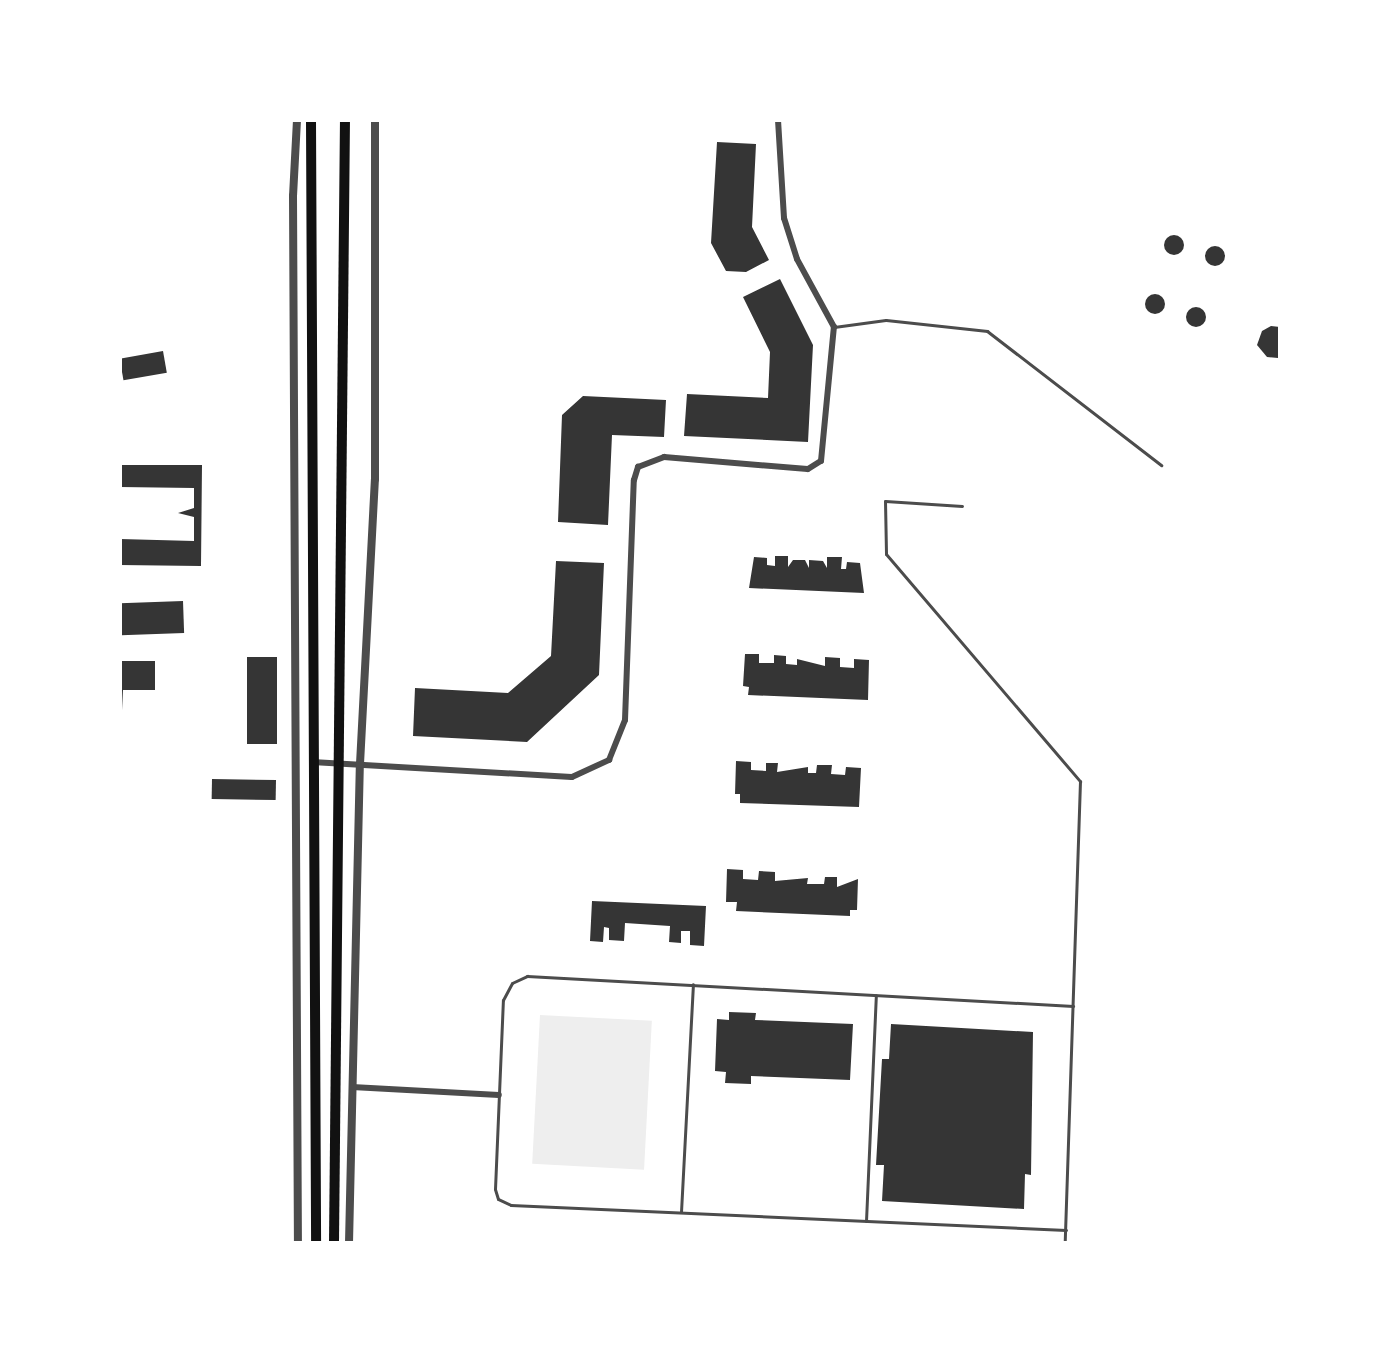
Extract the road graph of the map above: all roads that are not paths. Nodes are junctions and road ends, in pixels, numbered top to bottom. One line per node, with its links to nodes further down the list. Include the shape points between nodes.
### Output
1 (297, 120): 20 (street, via 293,196)
2 (311, 120): 9 (highway)
3 (345, 120): 10 (highway)
4 (375, 120): 11 (street, via 375,466)
5 (778, 120): 6 (street, via 784,218 797,259)
6 (834, 327): 7 (lane, via 886,320 987,331); 11 (street, via 818,466 664,457 638,467 625,720 603,765 572,777)
7 (1161, 465)
8 (962, 506): 14 (lane, via 885,501 886,554 1080,781)
9 (312, 762): 10 (street); 21 (highway, via 320,1138)
10 (338, 763): 11 (street); 22 (highway)
11 (360, 764): 15 (street)
12 (693, 984): 13 (lane); 16 (lane, via 536,975 516,980 503,1000); 17 (lane)
13 (876, 995): 14 (lane); 18 (lane)
14 (1073, 1006): 19 (lane)
15 (352, 1087): 16 (street); 23 (street)
16 (499, 1095): 17 (lane, via 495,1193 502,1201)
17 (681, 1213): 18 (lane)
18 (866, 1221): 19 (lane)
19 (1066, 1230): 24 (lane)
20 (298, 1243)
21 (316, 1243)
22 (334, 1243)
23 (349, 1243)
24 (1065, 1243)

